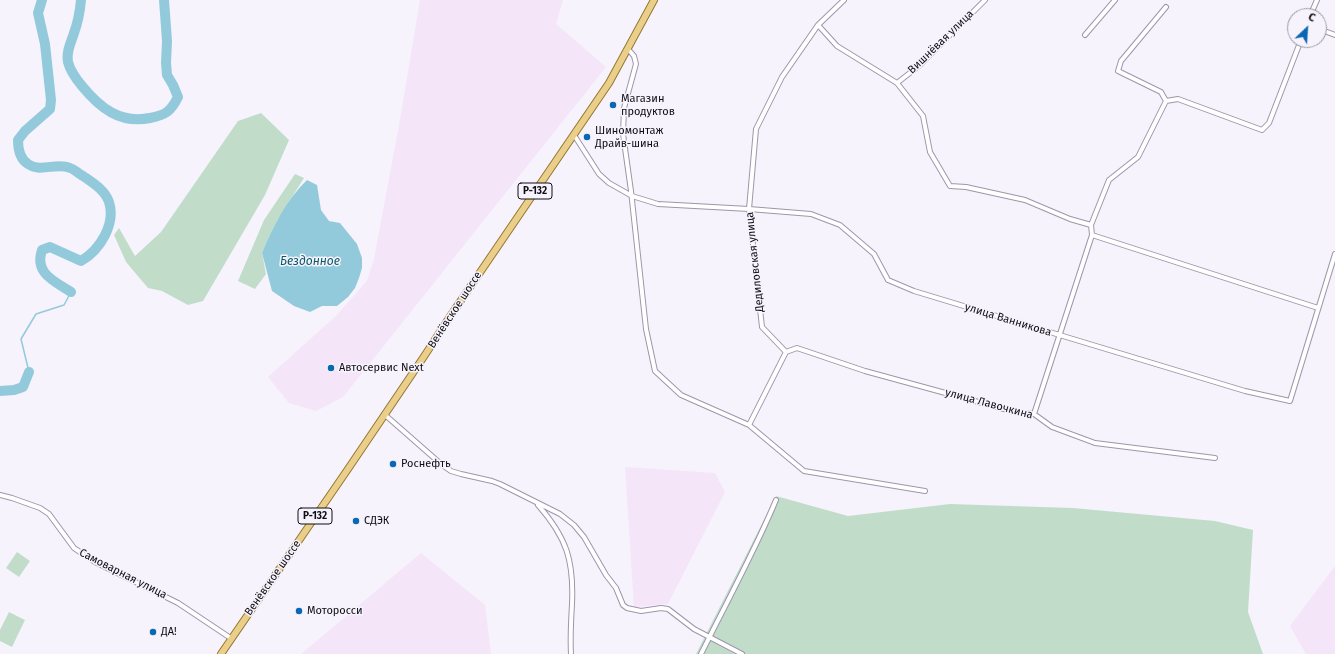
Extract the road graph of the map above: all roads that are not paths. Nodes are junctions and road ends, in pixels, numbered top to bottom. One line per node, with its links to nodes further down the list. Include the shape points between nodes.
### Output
1 (654, 0): 9 (main road, Венёвское шоссе / Р-132)
2 (844, 0): 6 (street, Дедиловская улица)
3 (985, 0): 10 (street, Вишнёвая улица, via 920,65)
4 (1115, 0): 7 (street)
5 (1166, 7): 11 (street, via 1121,61 1118,71 1161,92)
6 (818, 25): 10 (street, via 837,46); 14 (street, Дедиловская улица, via 782,77 756,129)
7 (1085, 35)
8 (1298, 48): 11 (street, via 1269,124 1262,130 1178,99)
9 (628, 49): 12 (main road, Венёвское шоссе / Р-132, via 610,83); 13 (street, via 636,64 624,108 623,134)
10 (897, 83): 15 (street, via 922,116 930,152 950,186 1025,200)
11 (1166, 102): 15 (street, via 1138,157 1109,180)
12 (574, 135): 13 (street, улица Ванникова, via 599,174 609,184); 21 (main road, Венёвское шоссе / Р-132)
13 (632, 196): 14 (street, улица Ванникова, via 658,204); 23 (street, via 646,328 655,370 681,395)
14 (749, 209): 19 (street, улица Ванникова, via 811,214 840,225 874,254 888,280 914,291); 20 (street, Дедиловская улица, via 762,328)
15 (1091, 225): 16 (street)
16 (1092, 235): 18 (street); 19 (street)
17 (1335, 254): 18 (street)
18 (1318, 308): 19 (street, улица Ванникова, via 1290,401 1245,391)
19 (1059, 335): 22 (street)
20 (786, 352): 22 (street, улица Лавочкина, via 797,348 865,371 1015,412); 23 (street)
21 (384, 414): 28 (street, via 451,471 500,484); 30 (main road, Венёвское шоссе / Р-132)
22 (1034, 414): 24 (street, улица Лавочкина, via 1052,427 1095,443)
23 (750, 425): 25 (street, via 804,471)
24 (1215, 458)
25 (925, 491)
26 (0, 495): 30 (street, Самоварная улица, via 40,508 49,514 74,548 95,562 178,603)
27 (776, 500): 29 (street, via 747,564)
28 (536, 504): 29 (street, via 560,514 574,525 616,588 623,605 641,611 668,609); 32 (street, via 560,536 570,560)
29 (709, 637): 33 (street); 34 (street)
30 (232, 639): 31 (main road, Венёвское шоссе / Р-132)
31 (221, 654)
32 (571, 654)
33 (701, 654)
34 (742, 654)

